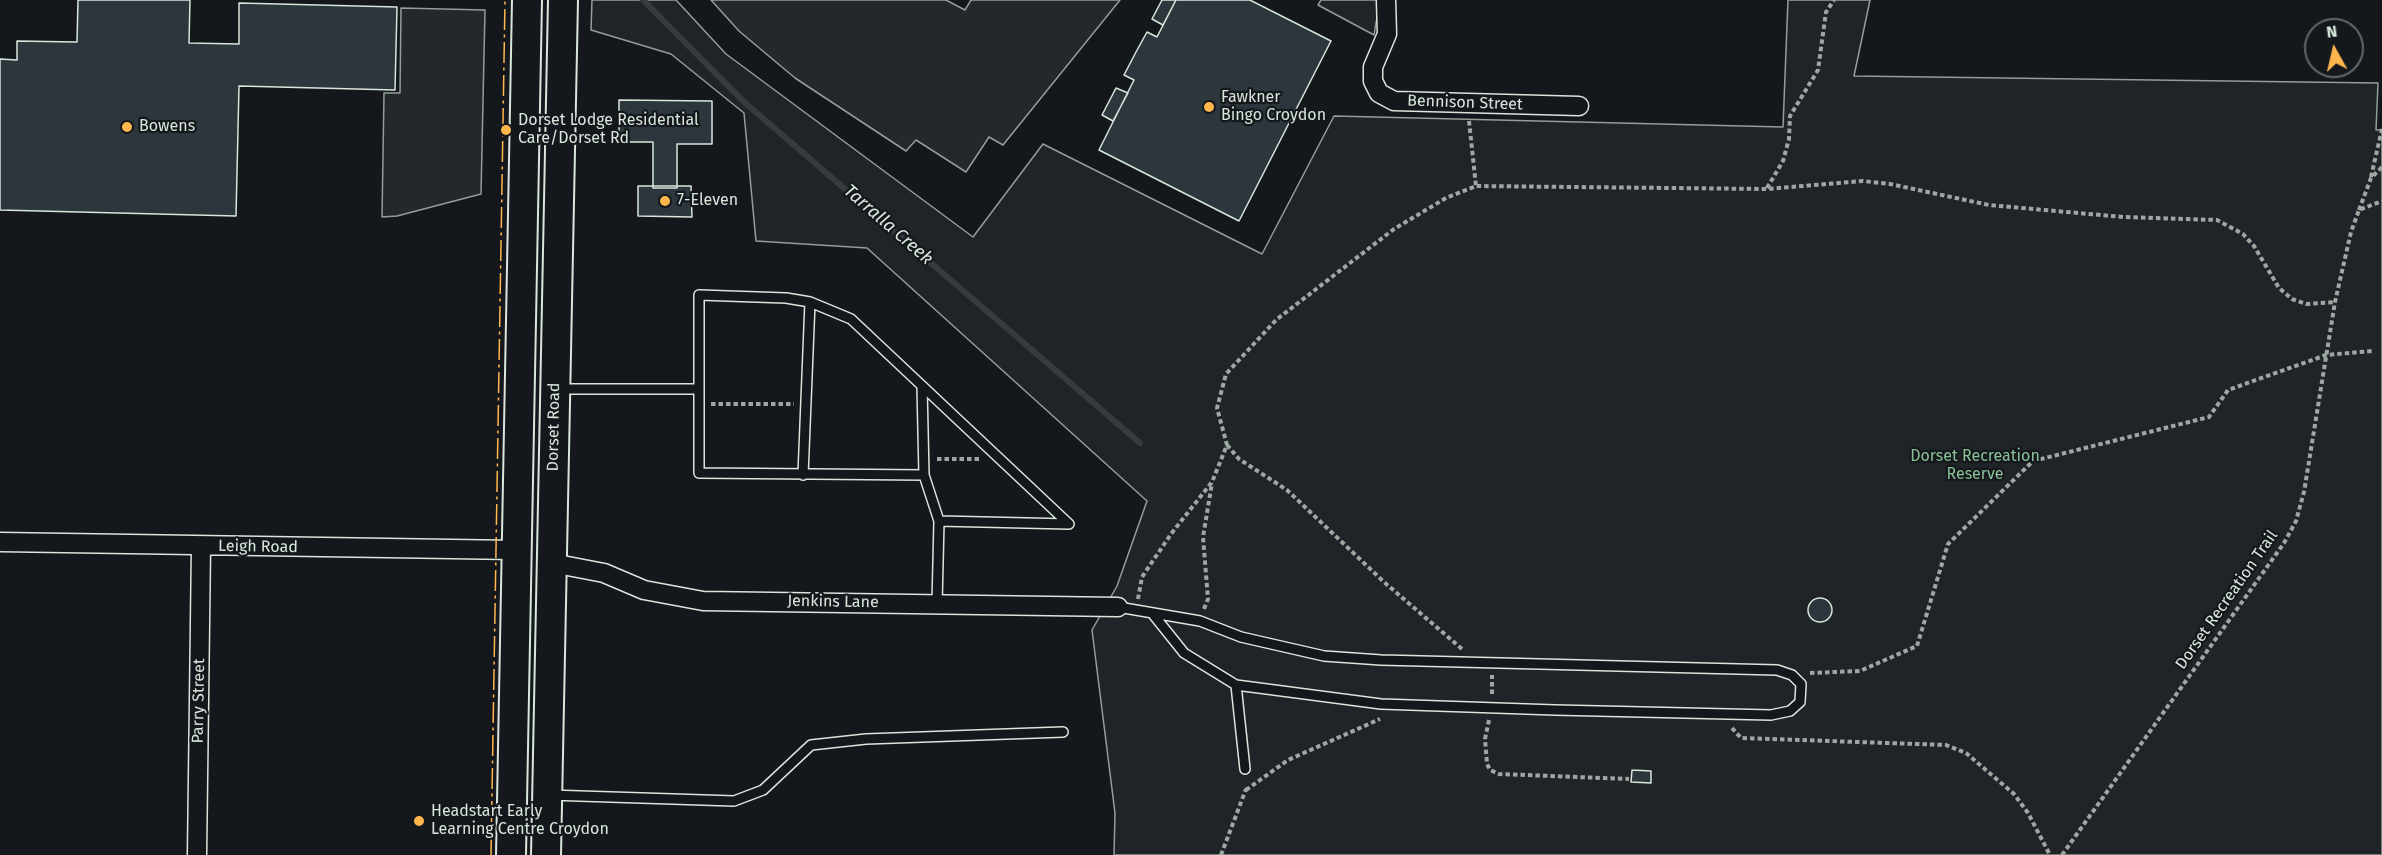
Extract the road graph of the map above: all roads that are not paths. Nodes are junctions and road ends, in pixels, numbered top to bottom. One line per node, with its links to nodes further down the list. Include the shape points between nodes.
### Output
1 (528, 0): 5 (main road)
2 (563, 0): 6 (main road, Dorset Road)
3 (1386, 0): 4 (street, Bennison Street, via 1387,34 1372,67 1379,93 1394,101)
4 (1579, 106)
5 (524, 199): 6 (main road); 16 (main road)
6 (559, 201): 9 (main road, Dorset Road)
7 (810, 302): 8 (lane, via 852,319); 10 (lane, via 699,296); 11 (lane)
8 (922, 386): 12 (lane); 13 (lane, via 1069,524)
9 (554, 389): 10 (lane); 17 (main road, Dorset Road)
10 (698, 389): 11 (lane, via 699,473)
11 (803, 475): 12 (lane)
12 (924, 475): 13 (lane)
13 (939, 522): 18 (lane)
14 (0, 542): 15 (street, Leigh Road)
15 (201, 546): 16 (street, Leigh Road); 25 (street, Parry Street)
16 (516, 549): 17 (main road); 26 (main road)
17 (552, 563): 18 (street, Jenkins Lane, via 604,573 644,590 703,601); 24 (main road, Dorset Road)
18 (937, 604): 19 (street, Jenkins Lane)
19 (1127, 609): 20 (lane)
20 (1152, 613): 21 (lane, via 1184,653); 21 (lane, via 1200,621 1241,637 1324,656 1777,670 1792,675 1801,684 1800,702 1790,711 1771,715 1381,704)
21 (1236, 685): 23 (lane)
22 (1063, 732): 24 (lane, via 866,739 812,745 763,790 734,801)
23 (1245, 769)
24 (547, 795): 27 (main road, Dorset Road)
25 (197, 855)
26 (511, 855)
27 (546, 855)

